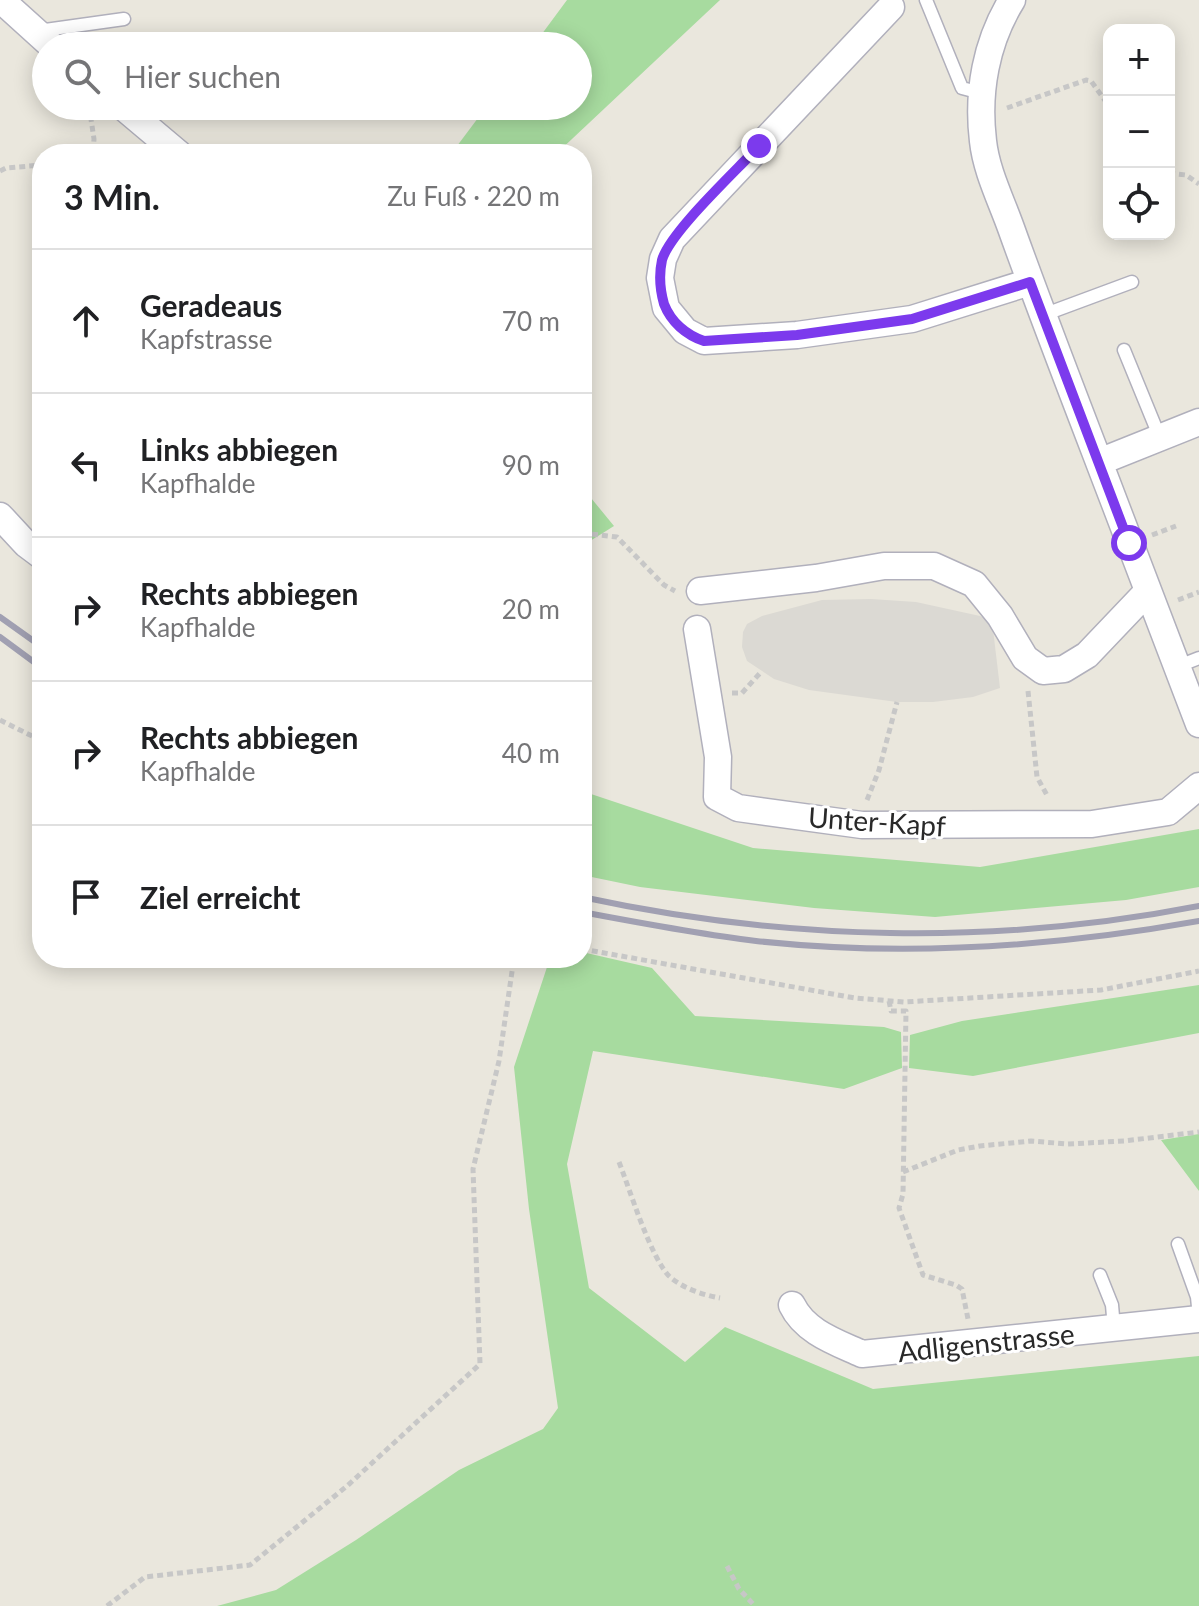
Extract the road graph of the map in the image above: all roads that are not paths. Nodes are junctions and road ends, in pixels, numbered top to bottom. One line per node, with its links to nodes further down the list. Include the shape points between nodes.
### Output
1 (1, 0): 6 (street)
2 (926, 0): 8 (lane, via 962,88)
3 (1012, 0): 8 (street, via 986,64)
4 (891, 7): 11 (street, via 672,239 660,278 666,308 685,331 704,341 797,335 912,319)
5 (124, 19): 7 (lane)
6 (35, 32)
7 (71, 32)
8 (981, 100): 11 (street, via 986,155)
9 (139, 120): 10 (street)
10 (167, 144)
11 (1030, 282): 13 (street)
12 (1132, 282): 13 (lane)
13 (1043, 315): 17 (street)
14 (1124, 350): 16 (lane)
15 (1199, 422): 16 (street)
16 (1160, 438): 17 (street)
17 (1099, 462): 21 (street)
18 (0, 516): 19 (street)
19 (32, 548)
20 (700, 591): 21 (street, via 884,566 934,566 974,584 1025,658 1043,671 1064,669 1087,655)
21 (1147, 592): 23 (street)
22 (697, 629): 25 (street, Unter-Kapf, via 718,757 717,797 738,808 858,825 953,819 1092,824 1168,812)
23 (1187, 662): 24 (street)
24 (1199, 724)
25 (1199, 786)
26 (1178, 1244): 29 (lane)
27 (1100, 1275): 30 (lane)
28 (792, 1305): 30 (street, Adligenstrasse, via 799,1319 821,1335 862,1354)
29 (1199, 1318): 30 (street, Adligenstrasse)
30 (1114, 1328)

